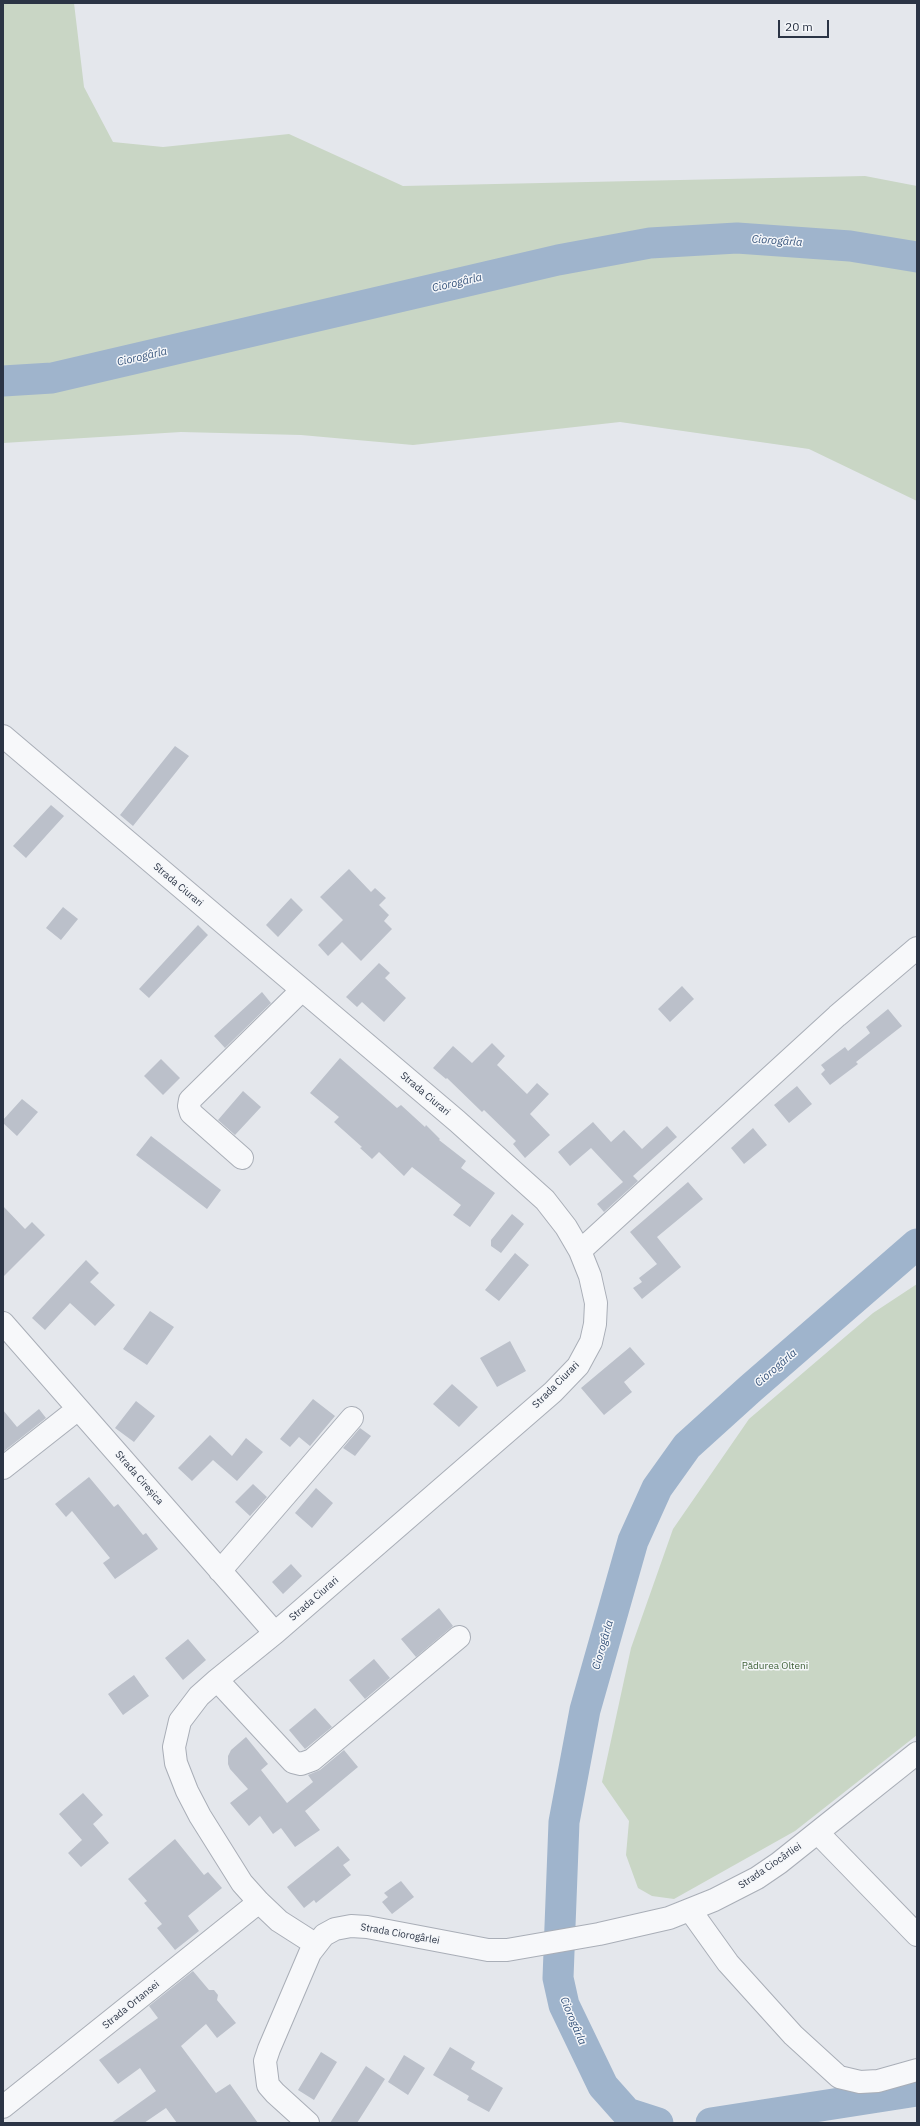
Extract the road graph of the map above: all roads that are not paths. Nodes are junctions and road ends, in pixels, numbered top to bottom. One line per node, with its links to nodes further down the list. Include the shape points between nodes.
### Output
1 (3, 736): 3 (street, Strada Ciurari)
2 (917, 948): 5 (street, via 837,1016)
3 (302, 990): 4 (street, via 190,1100 192,1113); 5 (street, Strada Ciurari, via 457,1121 545,1200 566,1227)
4 (242, 1158)
5 (580, 1251): 11 (street, Strada Ciurari, via 590,1276 596,1303 591,1342 578,1366 552,1392)
6 (3, 1323): 7 (street, Strada Cireșica)
7 (78, 1409): 9 (street); 10 (street, Strada Cireșica)
8 (352, 1418): 10 (street)
9 (3, 1468)
10 (220, 1571): 11 (street, Strada Cireșica)
11 (275, 1633): 13 (street, Strada Ciurari)
12 (459, 1637): 13 (street, via 312,1760 302,1764 293,1762)
13 (218, 1680): 16 (street, Strada Ciurari, via 199,1696 180,1721 174,1747 176,1763 200,1816 242,1883)
14 (917, 1753): 15 (street, Strada Ciocârliei)
15 (818, 1834): 17 (street, Strada Ciocârliei, via 757,1878); 19 (street)
16 (259, 1902): 20 (street, Strada Ciurari, via 279,1922); 22 (street, Strada Ortansei)
17 (690, 1910): 18 (street, Strada Ciocârliei); 21 (street, via 728,1964 793,2035 839,2077 860,2082 878,2081)
18 (599, 1934): 20 (street, Strada Ciorogârlei, via 528,1947 488,1950 351,1926 335,1929)
19 (917, 1935)
20 (315, 1944): 23 (street, Strada Ciorogârlei, via 268,2049 265,2062 268,2085)
21 (917, 2070)
22 (3, 2107)
23 (308, 2123)

